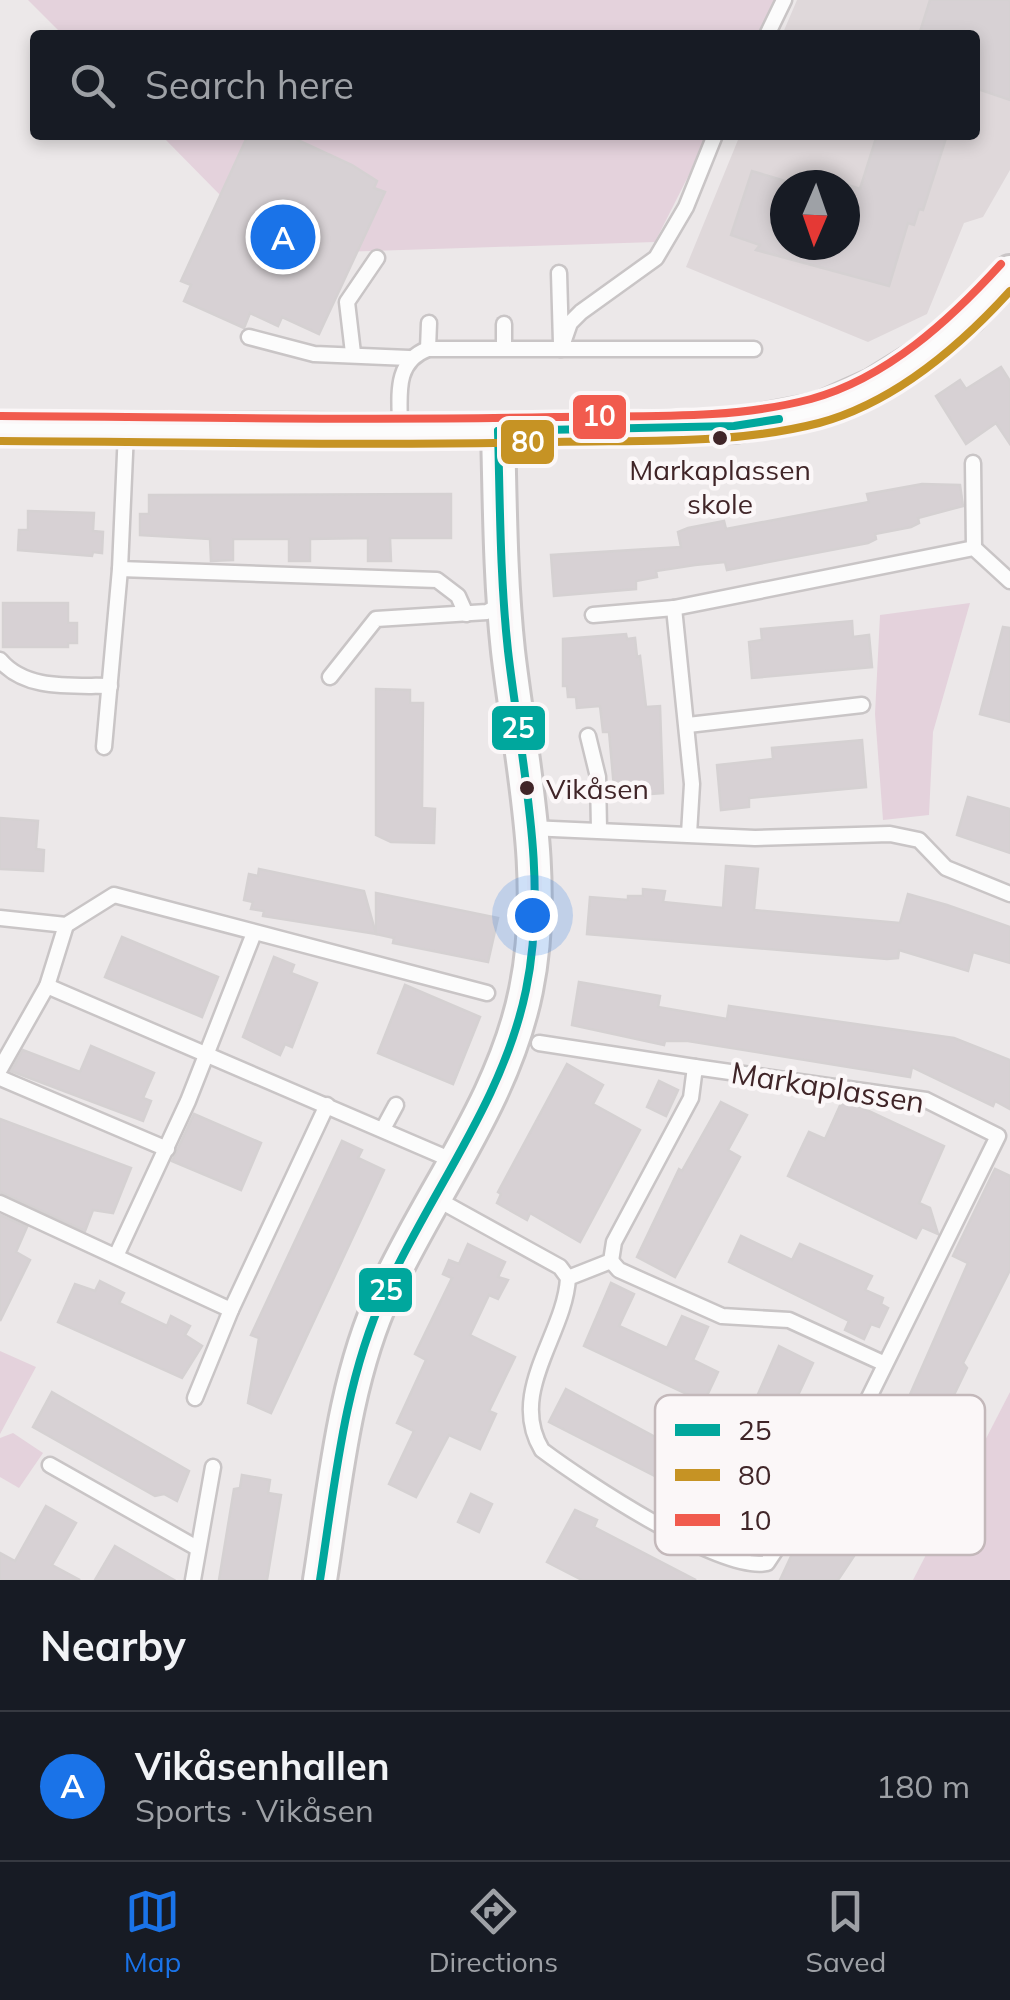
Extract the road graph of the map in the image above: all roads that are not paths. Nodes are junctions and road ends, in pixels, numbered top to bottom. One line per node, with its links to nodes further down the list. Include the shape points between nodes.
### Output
1 (784, 0): 2 (lane)
2 (769, 30)
3 (714, 140): 12 (lane, via 656,258 581,312)
4 (377, 258): 14 (lane, via 348,302)
5 (1010, 272): 19 (street, via 924,354 818,410 734,426)
6 (559, 273): 12 (lane)
7 (428, 323): 11 (lane)
8 (504, 324): 10 (lane)
9 (249, 338): 14 (lane, via 314,354)
10 (504, 347): 11 (lane); 12 (lane)
11 (428, 349): 15 (lane)
12 (561, 349): 13 (lane)
13 (754, 349)
14 (354, 354): 15 (lane)
15 (409, 358): 17 (lane, via 400,384)
16 (0, 428): 18 (street)
17 (400, 430): 18 (street); 19 (street)
18 (126, 431): 22 (lane)
19 (498, 431): 24 (street)
20 (973, 463): 21 (lane)
21 (974, 548): 23 (lane); 25 (lane)
22 (120, 569): 26 (lane, via 436,580 458,596); 30 (lane)
23 (1010, 581)
24 (504, 603): 26 (lane); 35 (street)
25 (674, 608): 27 (lane); 32 (lane)
26 (466, 614): 29 (lane, via 376,618)
27 (593, 614)
28 (0, 660): 30 (lane, via 9,671 42,683)
29 (330, 677)
30 (110, 686): 34 (lane)
31 (862, 705): 32 (lane)
32 (688, 725): 37 (lane)
33 (588, 736): 36 (lane, via 598,776)
34 (104, 747)
35 (529, 828): 36 (lane); 54 (street, via 535,916 526,990 500,1070)
36 (599, 829): 37 (lane)
37 (689, 834): 38 (lane, via 912,838 946,868)
38 (1010, 894)
39 (0, 918): 40 (lane)
40 (66, 925): 41 (lane, via 114,895); 42 (lane)
41 (254, 933): 43 (lane); 45 (lane)
42 (47, 986): 45 (lane); 47 (lane)
43 (487, 993)
44 (539, 1043): 46 (lane, Markaplassen)
45 (208, 1053): 49 (lane); 53 (lane)
46 (696, 1067): 52 (lane, Markaplassen, via 926,1100); 58 (lane, Markaplassen, via 691,1098 614,1242)
47 (0, 1069)
48 (0, 1078): 53 (lane)
49 (326, 1105): 51 (lane); 60 (lane)
50 (396, 1105): 51 (lane)
51 (383, 1129): 54 (lane)
52 (1004, 1138): 61 (lane, Markaplassen)
53 (167, 1150): 57 (lane)
54 (454, 1161): 55 (street)
55 (435, 1198): 59 (lane, via 560,1267); 71 (street, via 367,1338)
56 (0, 1203): 57 (lane)
57 (116, 1256): 60 (lane)
58 (611, 1261): 59 (lane); 61 (lane, via 722,1316 789,1320)
59 (568, 1278): 66 (lane, Markaplassen, via 533,1390 530,1416 538,1444)
60 (231, 1310): 63 (lane)
61 (884, 1363): 62 (lane, Markaplassen)
62 (869, 1395)
63 (195, 1398)
64 (50, 1465): 67 (lane)
65 (213, 1466): 67 (lane)
66 (655, 1520)
67 (197, 1548): 70 (lane)
68 (723, 1555): 69 (lane, Markaplassen, via 738,1563 767,1563)
69 (773, 1555)
70 (192, 1580)
71 (320, 1580)

